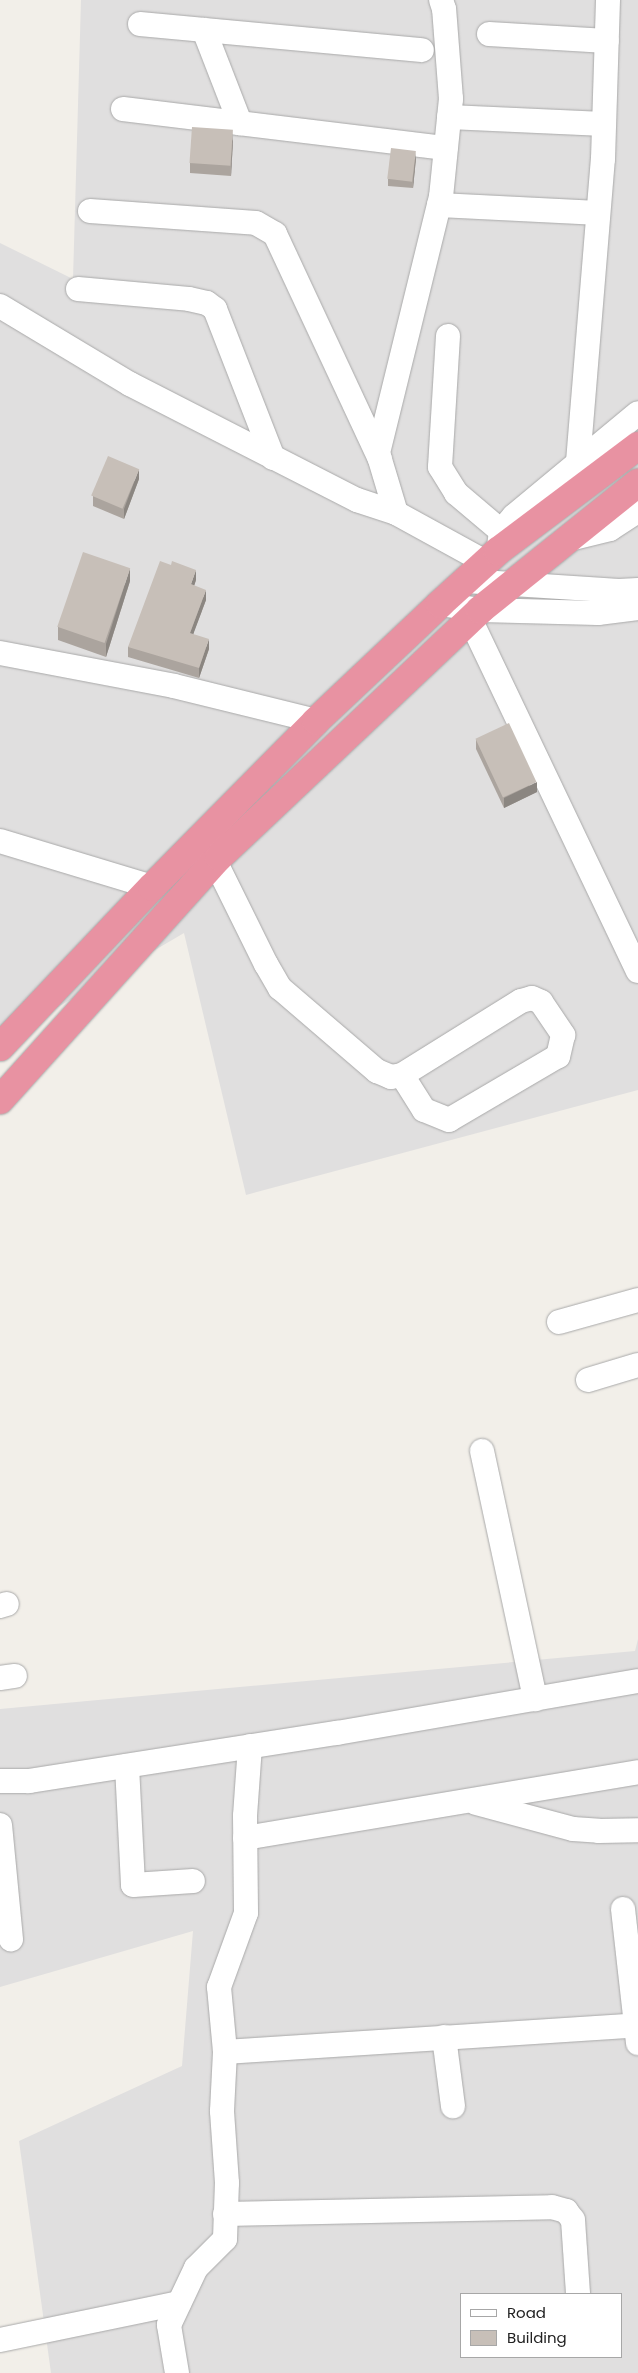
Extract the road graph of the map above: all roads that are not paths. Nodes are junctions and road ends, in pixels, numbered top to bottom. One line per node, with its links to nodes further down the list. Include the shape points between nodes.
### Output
1 (441, 0): 9 (street, via 451,99)
2 (608, 0): 6 (street)
3 (140, 24): 4 (street)
4 (204, 30): 7 (street); 10 (street)
5 (489, 34): 6 (street)
6 (607, 41): 11 (street)
7 (422, 50)
8 (123, 109): 10 (street)
9 (449, 117): 11 (street); 12 (street)
10 (240, 123): 12 (street)
11 (604, 124): 15 (street)
12 (446, 148): 13 (street)
13 (439, 205): 15 (street); 23 (street, via 378,453)
14 (90, 211): 23 (street, via 256,223 275,234)
15 (598, 213): 22 (street)
16 (78, 289): 21 (street, via 207,302 214,309)
17 (0, 306): 21 (street, via 130,384)
18 (448, 336): 29 (street, via 440,467)
19 (638, 413): 22 (street)
20 (638, 446): 29 (highway)
21 (274, 458): 25 (street)
22 (578, 462): 29 (street, via 514,516)
23 (383, 469): 25 (street); 27 (street)
24 (638, 483): 28 (highway)
25 (357, 500): 27 (street)
26 (638, 511): 28 (street, via 610,529)
27 (396, 513): 29 (street)
28 (567, 540): 31 (highway)
29 (496, 549): 30 (highway)
30 (466, 581): 31 (street); 33 (highway)
31 (512, 584): 32 (street, via 619,592); 35 (highway)
32 (638, 590)
33 (440, 604): 35 (street); 37 (highway)
34 (638, 608): 35 (street, via 598,613)
35 (475, 615): 39 (highway); 41 (street)
36 (0, 653): 37 (street, via 174,686)
37 (316, 722): 40 (highway)
38 (0, 842): 40 (street)
39 (215, 861): 43 (street, via 280,988 377,1071 391,1077); 44 (highway)
40 (152, 887): 42 (highway)
41 (638, 971)
42 (0, 1047)
43 (402, 1075): 43 (street, via 521,1001 532,998 541,1002 564,1035 558,1056 449,1120 424,1110)
44 (0, 1100)
45 (638, 1300): 46 (street)
46 (560, 1322)
47 (638, 1365): 48 (street)
48 (588, 1380)
49 (482, 1450): 51 (street)
50 (638, 1681): 51 (street)
51 (535, 1699): 52 (street)
52 (250, 1746): 53 (street); 59 (street)
53 (127, 1766): 55 (street, via 29,1781); 60 (street, via 134,1885)
54 (638, 1772): 56 (street)
55 (0, 1781)
56 (468, 1801): 58 (street, via 573,1828); 59 (street)
57 (0, 1825): 62 (street)
58 (638, 1830)
59 (245, 1838): 65 (street, via 246,1913 219,1987)
60 (193, 1880)
61 (623, 1909): 63 (street)
62 (11, 1938)
63 (637, 2031): 64 (street)
64 (444, 2037): 65 (street); 66 (street)
65 (225, 2052): 67 (street, via 222,2111 227,2183)
66 (453, 2106)
67 (225, 2214): 68 (street, via 552,2206 566,2211 573,2220); 69 (street, via 225,2239 196,2268)
68 (578, 2293)
69 (179, 2303): 70 (street); 71 (street, via 168,2325)
70 (0, 2340)
71 (177, 2373)

